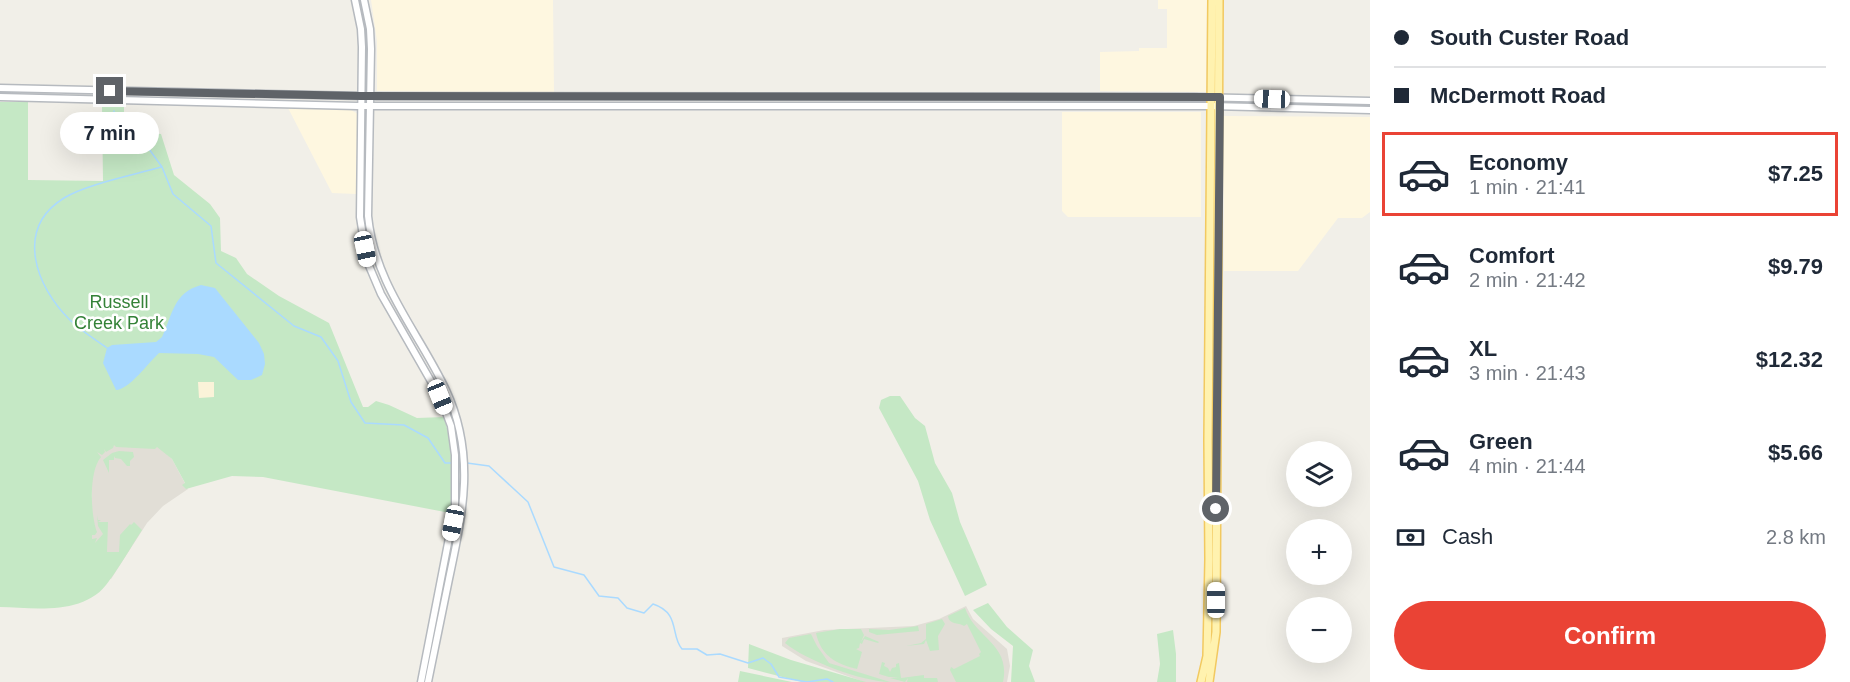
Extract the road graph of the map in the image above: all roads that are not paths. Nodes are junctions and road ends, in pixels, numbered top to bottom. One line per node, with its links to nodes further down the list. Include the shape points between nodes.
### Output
1 (355, 0): 5 (main road)
2 (364, 0): 4 (main road)
3 (1216, 3): 16 (main road); 17 (main road)
4 (366, 12): 5 (main road); 10 (main road, via 371,49)
5 (358, 13): 9 (main road)
6 (0, 88): 7 (main road)
7 (34, 89): 8 (main road); 18 (main road)
8 (295, 94): 9 (main road); 21 (main road)
9 (361, 96): 10 (main road); 22 (main road)
10 (370, 96): 11 (main road); 23 (main road)
11 (445, 96): 12 (main road); 24 (main road)
12 (508, 96): 13 (main road); 25 (main road)
13 (557, 96): 15 (main road); 26 (main road)
14 (0, 97): 18 (main road)
15 (1135, 97): 16 (main road); 27 (main road)
16 (1211, 97): 17 (main road); 28 (main road)
17 (1220, 97): 19 (main road); 29 (main road)
18 (34, 98): 21 (main road)
19 (1318, 100): 20 (main road); 30 (main road)
20 (1370, 101)
21 (295, 104): 22 (main road)
22 (362, 106): 23 (main road); 32 (main road)
23 (370, 106): 24 (main road); 33 (main road)
24 (445, 106): 25 (main road)
25 (508, 106): 26 (main road)
26 (557, 106): 27 (main road)
27 (1134, 106): 28 (main road)
28 (1211, 106): 29 (main road); 34 (main road)
29 (1220, 106): 30 (main road); 35 (main road)
30 (1318, 109): 31 (main road)
31 (1370, 110)
32 (360, 165): 33 (main road); 36 (main road, via 360,217 368,261 377,286 440,397 451,426 456,458 455,507)
33 (369, 165): 37 (main road, via 368,216 374,253 388,288 446,391 465,457 463,508)
34 (1208, 440): 35 (main road); 38 (main road, via 1208,634)
35 (1217, 440): 39 (main road, via 1216,632)
36 (421, 682)
37 (428, 682)
38 (1201, 682)
39 (1209, 682)

